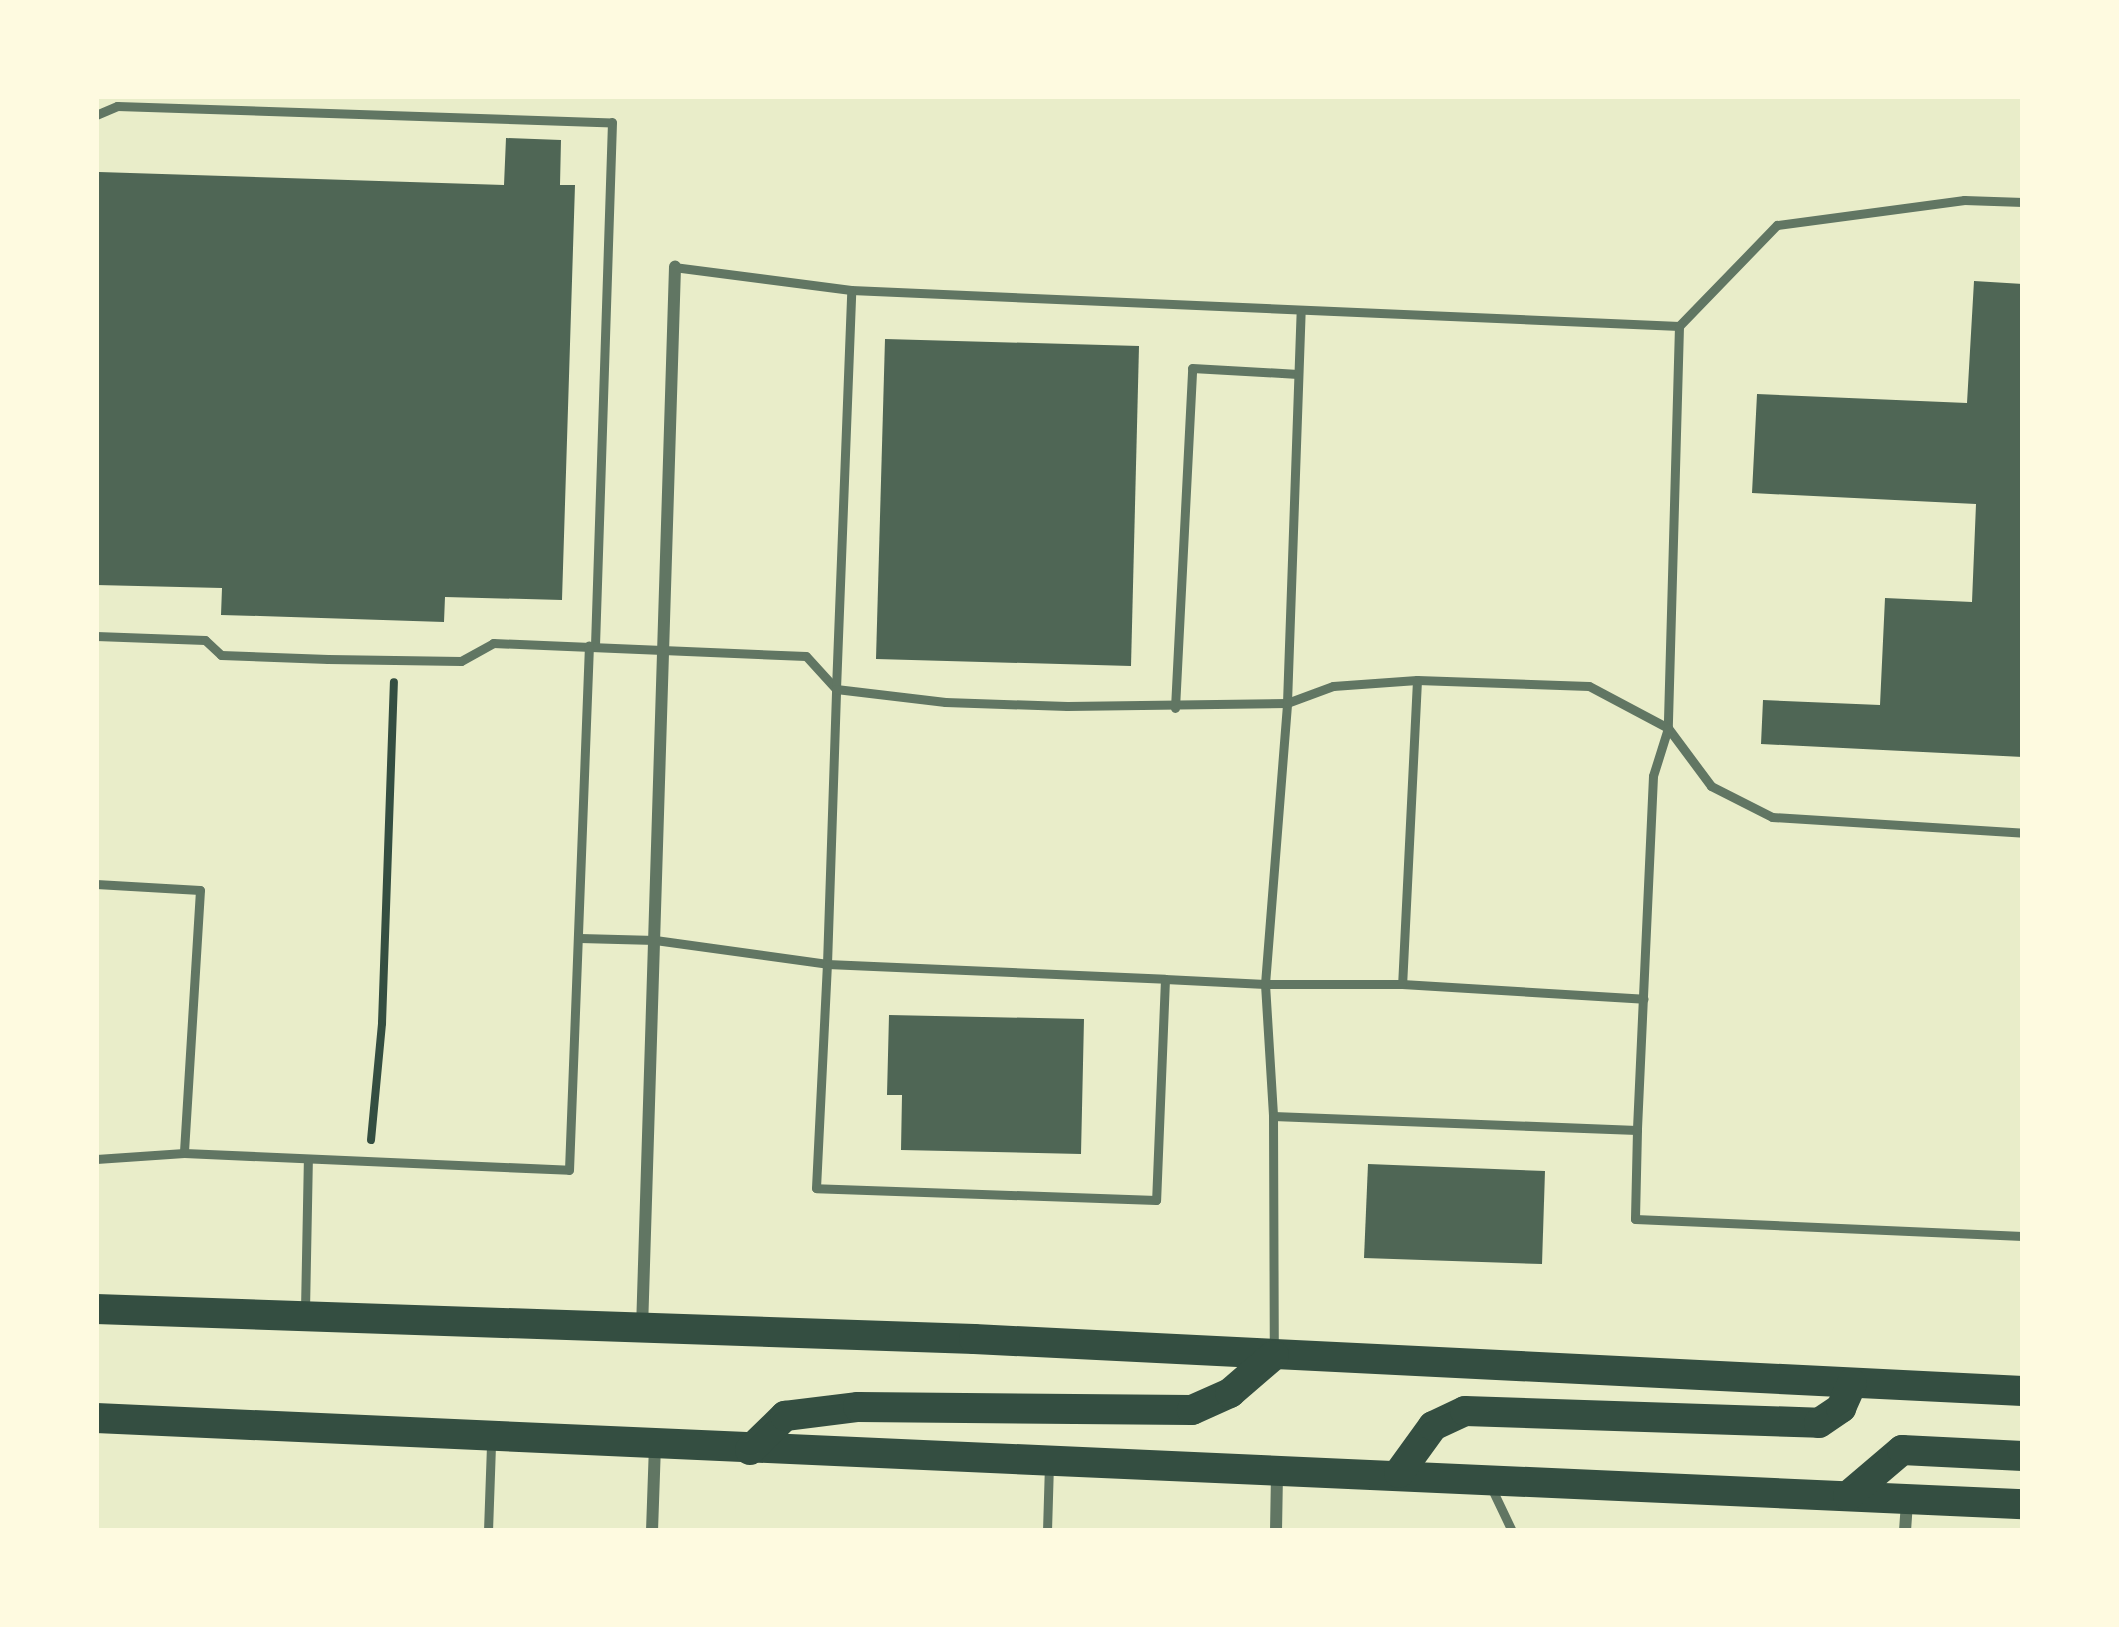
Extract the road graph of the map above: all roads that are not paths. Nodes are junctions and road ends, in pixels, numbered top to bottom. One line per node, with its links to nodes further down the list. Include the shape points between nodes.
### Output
1 (96, 116): 9 (lane, via 117,106 612,122)
2 (2023, 202): 6 (lane, via 1964,200 1778,225)
3 (675, 267): 4 (lane); 10 (street)
4 (851, 290): 5 (lane); 12 (lane)
5 (1301, 310): 6 (lane); 7 (lane)
6 (1678, 326): 15 (lane)
7 (1298, 374): 13 (lane); 14 (lane, via 1192,368)
8 (96, 636): 9 (lane, via 205,640 221,655 394,660 461,661 493,644)
9 (592, 645): 10 (lane); 18 (lane)
10 (663, 648): 12 (lane, via 806,656); 19 (street)
11 (1417, 680): 13 (lane, via 1333,686); 15 (lane, via 1589,686); 23 (lane)
12 (836, 689): 14 (lane, via 945,702); 20 (lane)
13 (1287, 703): 14 (lane); 22 (lane)
14 (1175, 708)
15 (1668, 728): 16 (lane, via 1711,786 1772,817); 24 (lane, via 1653,776)
16 (2023, 832)
17 (96, 884): 27 (lane, via 200,890)
18 (580, 938): 19 (lane); 29 (lane, via 569,1170)
19 (655, 940): 20 (lane); 33 (street)
20 (827, 964): 21 (lane); 21 (lane, via 816,1188 1156,1200)
21 (1165, 979): 22 (lane)
22 (1265, 983): 23 (lane); 25 (lane)
23 (1402, 984): 24 (lane)
24 (1644, 999): 26 (lane)
25 (1274, 1116): 26 (lane); 34 (lane)
26 (1637, 1130): 30 (lane, via 1635,1219)
27 (184, 1153): 28 (lane); 29 (lane)
28 (96, 1159)
29 (308, 1160): 32 (lane)
30 (2023, 1236)
31 (96, 1309): 32 (main road)
32 (304, 1317): 33 (main road)
33 (642, 1331): 34 (main road)
34 (1274, 1355): 35 (main road); 40 (main road, via 1230,1393 1192,1410 858,1407 784,1416)
35 (1852, 1383): 36 (main road); 44 (main road, via 1841,1408 1819,1423 1466,1411 1433,1426)
36 (2023, 1391)
37 (96, 1418): 38 (main road)
38 (491, 1438): 39 (main road); 49 (lane)
39 (655, 1447): 40 (main road); 50 (street)
40 (749, 1450): 42 (main road)
41 (2023, 1456): 46 (main road, via 1902,1450)
42 (1050, 1458): 43 (main road); 51 (lane)
43 (1277, 1467): 44 (main road); 52 (street)
44 (1399, 1473): 45 (main road)
45 (1485, 1478): 46 (main road); 53 (lane)
46 (1848, 1496): 47 (main road)
47 (1907, 1498): 48 (main road); 54 (street)
48 (2023, 1504)
49 (488, 1531)
50 (652, 1531)
51 (1047, 1531)
52 (1276, 1531)
53 (1512, 1531)
54 (1905, 1531)

